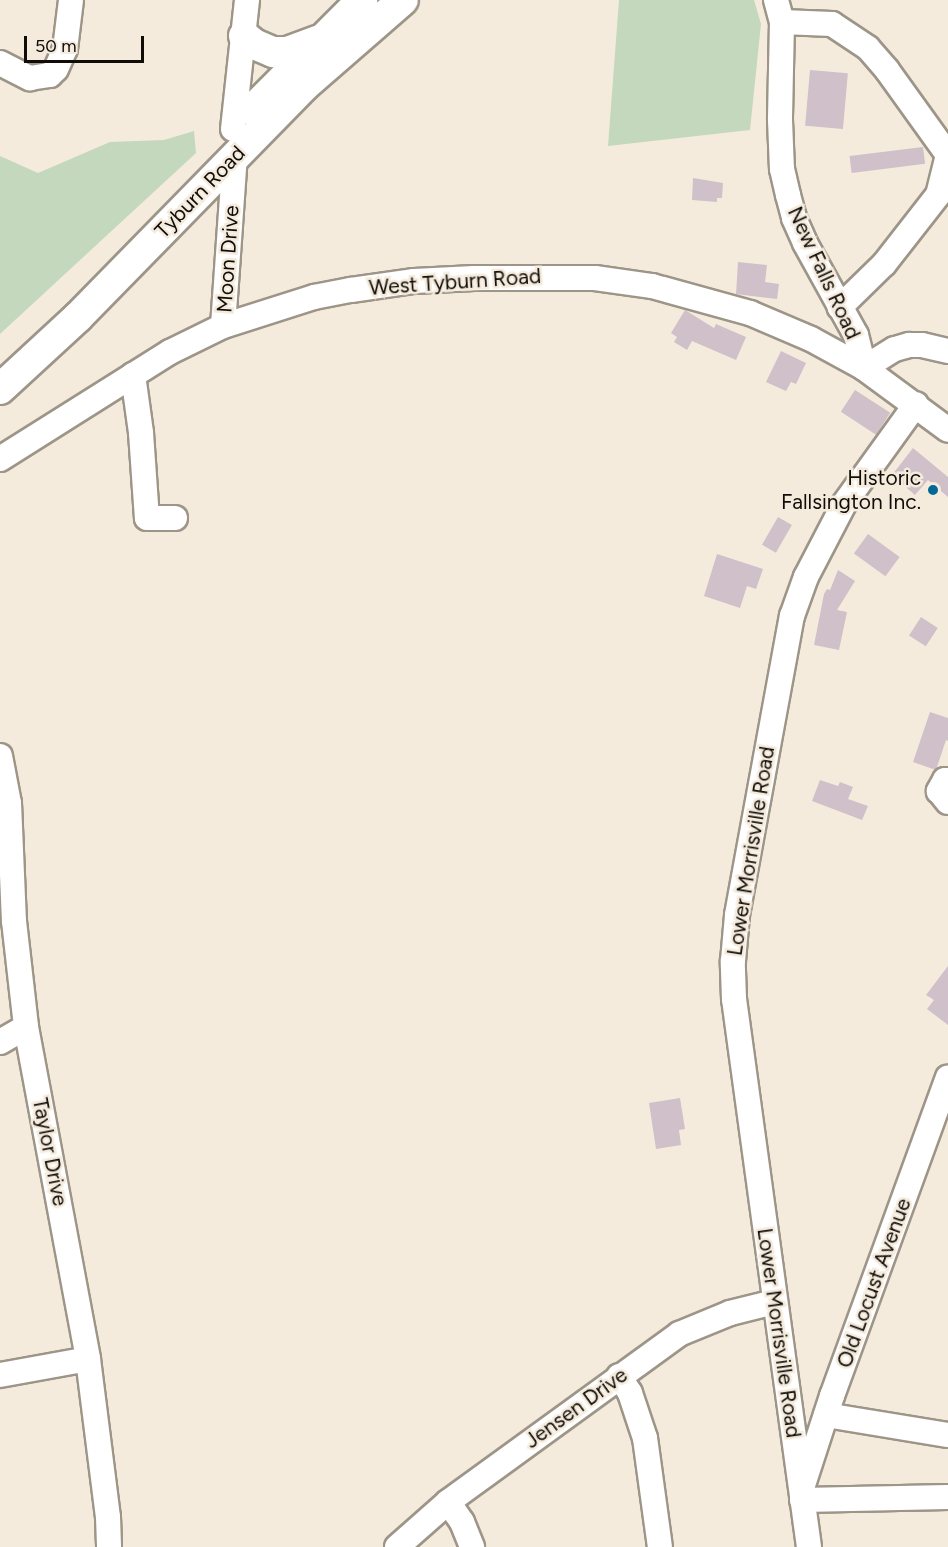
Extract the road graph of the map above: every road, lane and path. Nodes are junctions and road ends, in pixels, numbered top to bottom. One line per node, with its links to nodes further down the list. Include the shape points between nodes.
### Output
1 (70, 0): 8 (street, via 65,49 50,75 30,78)
2 (247, 0): 6 (street, Moon Drive)
3 (363, 0): 7 (main road, Tyburn Road)
4 (404, 0): 9 (main road, Tyburn Road)
5 (778, 11): 10 (street, New Falls Road, via 782,169 794,218); 10 (street, via 832,24 868,48 948,155 938,195 884,264)
6 (243, 36): 7 (main road, via 273,52 287,52); 9 (street, Moon Drive)
7 (321, 39): 9 (main road, Tyburn Road)
8 (0, 63)
9 (234, 142): 11 (street, Moon Drive); 14 (main road, Tyburn Road, via 54,312); 16 (main road, Tyburn Road, via 78,317)
10 (840, 307): 13 (street, New Falls Road, via 856,335)
11 (223, 326): 13 (street, West Tyburn Road, via 314,297 374,286 430,280 562,276 652,286 750,313 811,339); 15 (street, West Tyburn Road)
12 (948, 351): 13 (street, via 909,345)
13 (864, 368): 17 (street, West Tyburn Road)
14 (0, 372)
15 (133, 375): 19 (street, West Tyburn Road); 20 (street, via 147,518)
16 (0, 389)
17 (916, 404): 18 (street, West Tyburn Road); 27 (street, Lower Morrisville Road, via 844,504 806,577 792,616 741,886 733,961 734,999)
18 (948, 430)
19 (0, 459)
20 (175, 518)
21 (0, 756): 24 (street, Taylor Drive, via 9,803 14,921)
22 (948, 780): 23 (street, via 939,791)
23 (948, 802)
24 (26, 1028): 25 (street); 28 (street, Taylor Drive)
25 (0, 1042)
26 (948, 1077): 31 (street, Old Locust Avenue)
27 (774, 1302): 30 (street, Jensen Drive, via 697,1324); 33 (street, Lower Morrisville Road)
28 (88, 1359): 29 (street); 36 (street, Taylor Drive)
29 (0, 1375)
30 (619, 1376): 35 (street, Jensen Drive); 39 (street, via 643,1428)
31 (826, 1414): 32 (street); 33 (street, Old Locust Avenue)
32 (948, 1435)
33 (802, 1495): 34 (street); 40 (street, Lower Morrisville Road)
34 (948, 1497)
35 (448, 1502): 37 (street, Jensen Drive); 38 (street)
36 (109, 1547)
37 (397, 1547)
38 (472, 1547)
39 (660, 1547)
40 (809, 1547)

